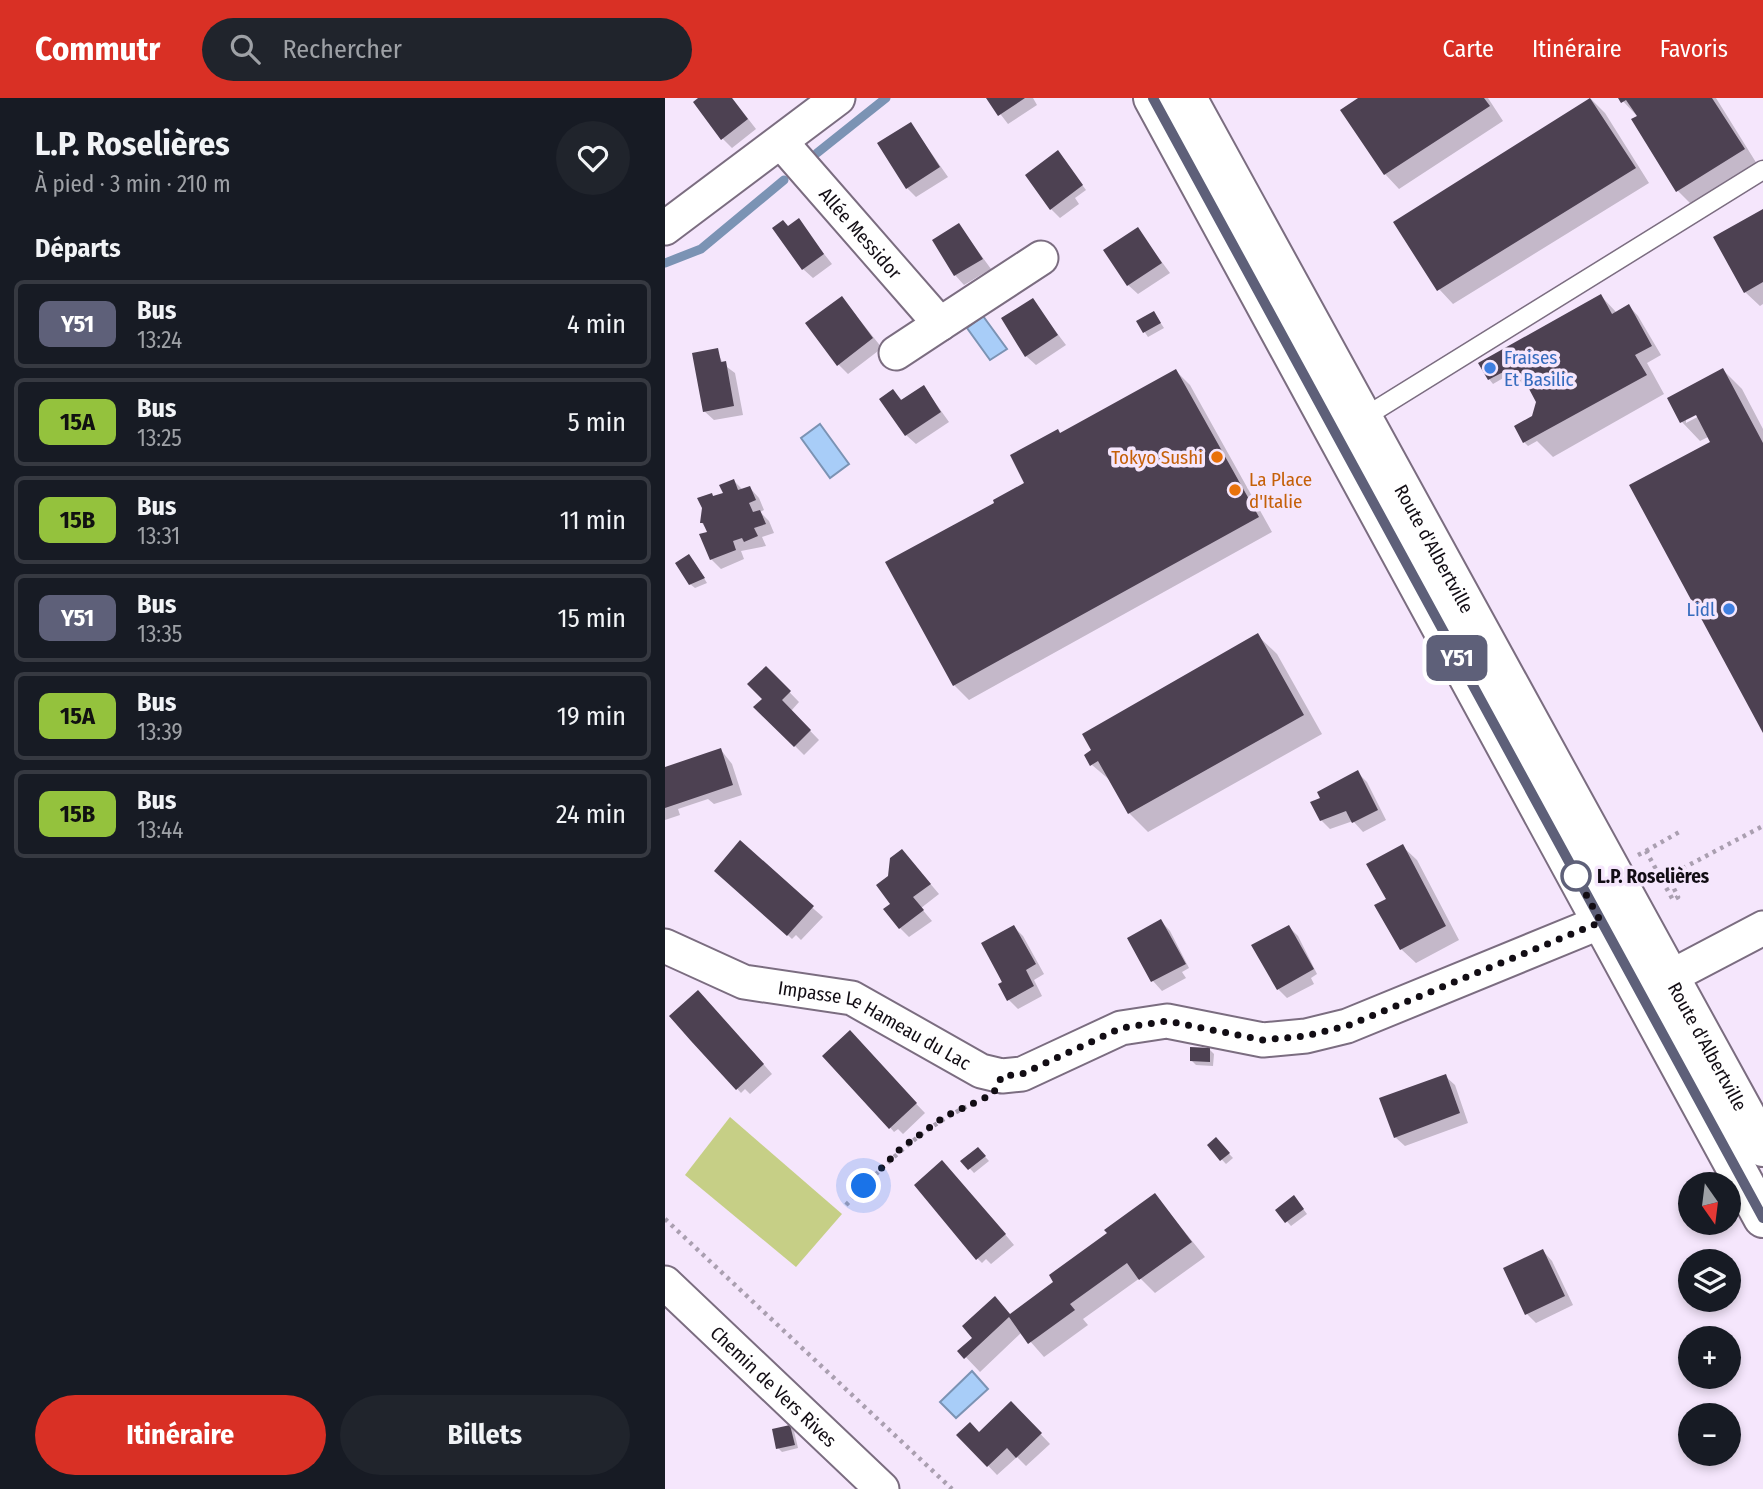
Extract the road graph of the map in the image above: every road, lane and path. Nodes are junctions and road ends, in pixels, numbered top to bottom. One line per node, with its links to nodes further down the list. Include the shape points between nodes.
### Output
1 (838, 98): 4 (street)
2 (1153, 98): 15 (main road, Route d'Albertville)
3 (1187, 98): 10 (main road, Route d'Albertville)
4 (781, 142): 6 (street); 8 (street, Allée Messidor)
5 (1763, 170): 10 (lane)
6 (665, 228)
7 (1041, 258): 8 (street)
8 (940, 324): 9 (street)
9 (896, 353)
10 (1363, 418): 14 (main road, Route d'Albertville)
11 (1763, 826): 13 (path, via 1668,876 1678,897 1673,900)
12 (1681, 831): 13 (path)
13 (1646, 850): 14 (path)
14 (1612, 870): 15 (main road, Route d'Albertville)
15 (1616, 914): 18 (main road, Route d'Albertville); 19 (street, via 1360,1021 1316,1034 1263,1040 1167,1021 1121,1028 1022,1074); 22 (main road, Route d'Albertville)
16 (1763, 928): 18 (street)
17 (665, 946): 19 (street, Impasse Le Hameau du Lac, via 744,982 852,998 981,1071)
18 (1670, 977): 20 (main road, Route d'Albertville)
19 (1002, 1076): 21 (path, via 993,1094 944,1117 900,1149)
20 (1763, 1147)
21 (846, 1205)
22 (1763, 1218)
23 (665, 1219): 26 (path)
24 (665, 1283): 25 (street, Chemin de Vers Rives)
25 (882, 1489)
26 (952, 1489)

